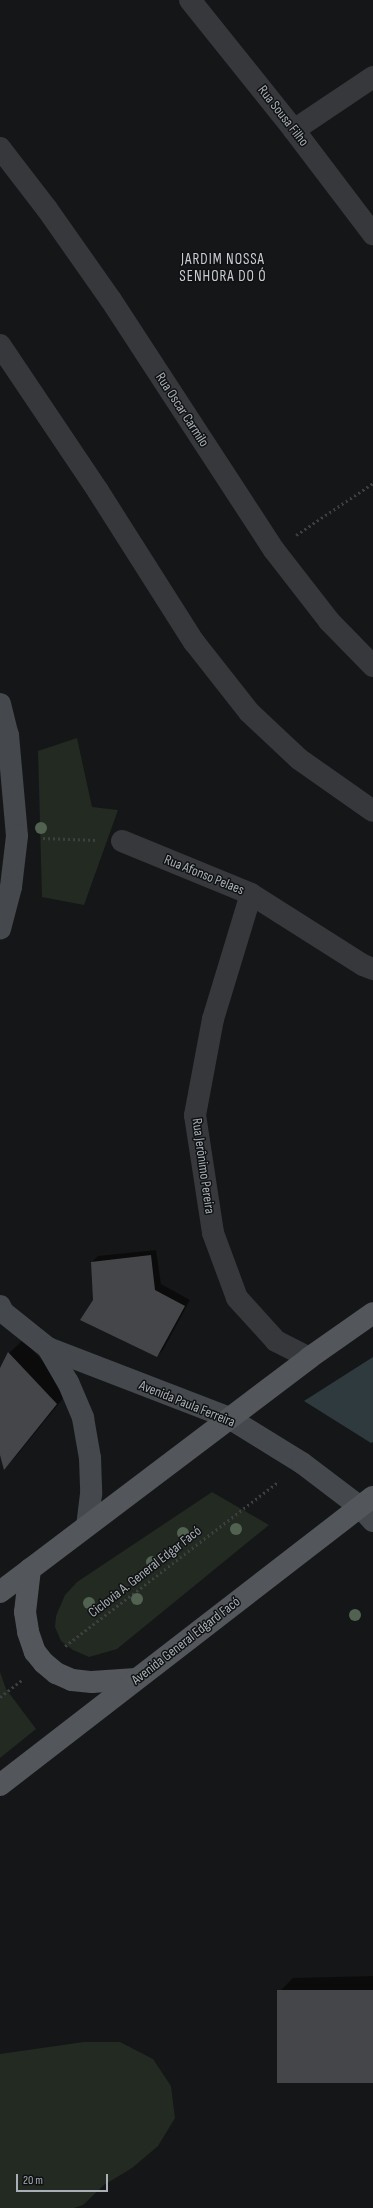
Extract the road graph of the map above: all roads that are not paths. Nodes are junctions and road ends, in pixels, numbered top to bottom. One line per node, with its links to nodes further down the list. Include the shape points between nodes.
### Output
1 (190, 0): 3 (street, Rua Sousa Filho)
2 (373, 76): 3 (street)
3 (294, 130): 5 (street, Rua Sousa Filho)
4 (0, 148): 7 (street, Rua Oscar Carmilo, via 111,300 274,550 329,621)
5 (373, 234)
6 (0, 345): 9 (street, via 98,491 194,642 249,712 299,759)
7 (373, 666)
8 (0, 704): 12 (main road, via 8,735 17,836 11,887)
9 (373, 811)
10 (122, 841): 11 (street, Rua Afonso Pelaes)
11 (251, 894): 13 (street, Rua Afonso Pelaes); 17 (street, Rua Jerônimo Pereira, via 213,1019 195,1115 212,1232 237,1298 276,1341)
12 (0, 929)
13 (373, 970)
14 (1, 1310): 16 (main road, Avenida Paula Ferreira)
15 (373, 1313): 17 (main road)
16 (48, 1348): 18 (main road, Avenida Paula Ferreira); 20 (main road, Avenida Paula Ferreira, via 68,1382 83,1418 90,1458)
17 (309, 1358): 18 (main road)
18 (229, 1418): 19 (main road, Avenida Paula Ferreira); 20 (main road)
19 (369, 1508): 23 (main road, Avenida General Edgard Facó)
20 (87, 1526): 21 (main road)
21 (30, 1569): 22 (main road); 23 (main road, via 25,1612 35,1652 44,1663 56,1673 72,1680 92,1682)
22 (0, 1592)
23 (136, 1678): 24 (main road, Avenida General Edgard Facó)
24 (0, 1785)

